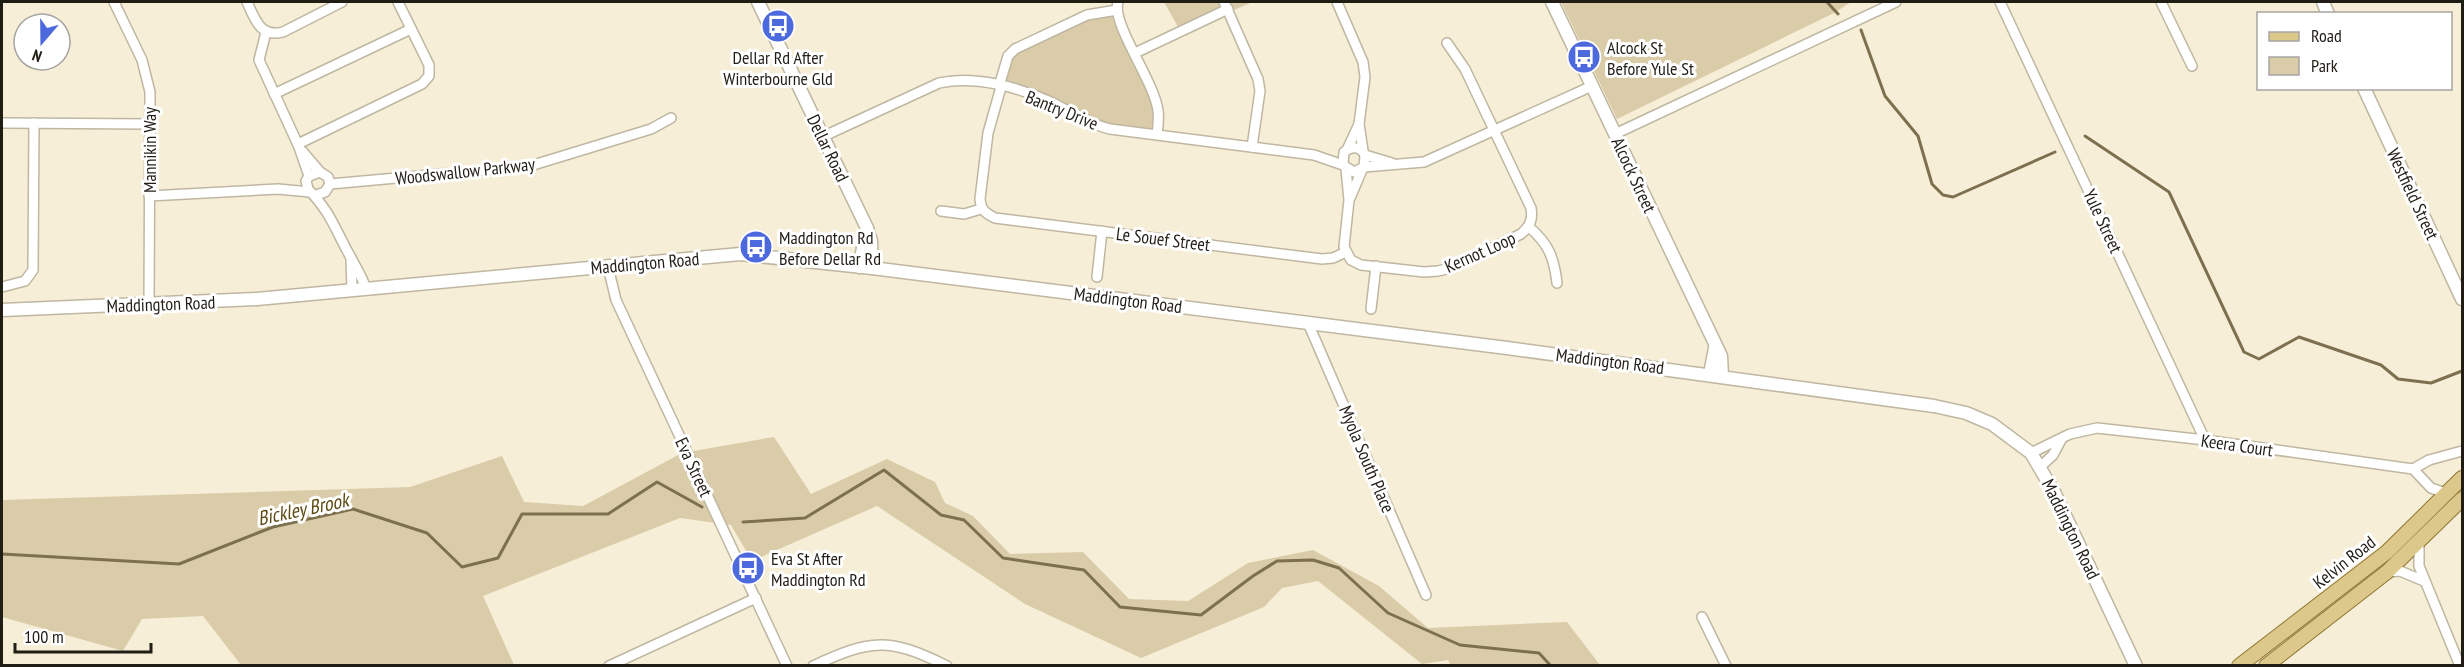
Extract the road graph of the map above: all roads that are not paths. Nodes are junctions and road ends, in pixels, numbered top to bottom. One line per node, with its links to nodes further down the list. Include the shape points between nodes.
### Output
1 (114, 2): 25 (street, Mannikin Way, via 147,77)
2 (247, 2): 14 (street, via 259,27)
3 (342, 2): 14 (street, via 283,32)
4 (399, 2): 13 (street)
5 (758, 2): 30 (main road, Dellar Road)
6 (1337, 2): 26 (street, via 1363,62)
7 (1552, 2): 19 (main road, Alcock Street)
8 (1896, 2): 29 (street)
9 (2000, 2): 65 (street, Yule Street)
10 (2161, 2): 17 (street)
11 (1226, 5): 16 (street); 32 (street, via 1258,79 1260,91)
12 (1117, 6): 16 (street); 18 (street, via 1087,15 1015,49 1008,56)
13 (411, 29): 21 (street); 31 (street, via 429,65 429,76 422,84)
14 (266, 32): 21 (street, via 259,60)
15 (1447, 43): 27 (street, Kernot Loop, via 1465,69)
16 (1135, 53): 28 (street, via 1158,111)
17 (2192, 66)
18 (1000, 86): 28 (street, Bantry Drive, via 1050,102 1101,127); 30 (street, Bantry Drive, via 956,79 939,83); 44 (street, via 988,134)
19 (1592, 86): 27 (street); 29 (main road, Alcock Street)
20 (2365, 90): 58 (main road, Westfield Street)
21 (274, 94): 31 (street)
22 (671, 118): 40 (street, Woodswallow Parkway, via 651,129 539,164)
23 (2, 123): 24 (street)
24 (34, 123): 25 (street); 55 (street, via 33,270 25,281)
25 (150, 124): 42 (street, Mannikin Way)
26 (1359, 124): 33 (street); 34 (street)
27 (1494, 130): 36 (street, via 1424,162); 46 (street, Kernot Loop, via 1531,208 1533,216)
28 (1157, 134): 32 (street, Bantry Drive)
29 (1615, 134): 63 (main road, Alcock Street, via 1721,356)
30 (822, 137): 52 (main road, Dellar Road, via 867,228 871,242)
31 (298, 145): 39 (street); 40 (street)
32 (1252, 147): 35 (street, Bantry Drive)
33 (1346, 151): 34 (street, via 1356,148); 35 (street, Bantry Drive); 37 (street)
34 (1364, 153): 36 (street); 38 (street)
35 (1314, 155): 37 (street, Bantry Drive)
36 (1395, 164): 38 (street)
37 (1344, 167): 38 (street, via 1354,172); 43 (street)
38 (1363, 168): 43 (street)
39 (307, 179): 40 (street); 40 (street, Woodswallow Parkway); 41 (street, Woodswallow Parkway)
40 (322, 185): 41 (street, Woodswallow Parkway); 49 (street)
41 (278, 189): 42 (street, Woodswallow Parkway)
42 (149, 196): 59 (street, Mannikin Way)
43 (1349, 200): 48 (street)
44 (981, 209): 45 (street, Le Souef Street, via 964,214); 47 (street, Le Souef Street, via 995,218)
45 (941, 211)
46 (1528, 227): 50 (street, Kernot Loop, via 1521,234 1438,271); 54 (street, via 1551,251)
47 (1102, 231): 48 (street, Le Souef Street, via 1322,259); 53 (street)
48 (1346, 252): 50 (street, Kernot Loop, via 1356,262)
49 (351, 258): 56 (street, via 361,271); 57 (street)
50 (1376, 266): 60 (street)
51 (608, 267): 52 (main road, Maddington Road, via 740,254); 56 (main road, Maddington Road); 77 (street, Eva Street, via 616,300)
52 (866, 267): 62 (main road, Maddington Road)
53 (1097, 277)
54 (1557, 284)
55 (2, 287)
56 (366, 289): 57 (main road, Maddington Road)
57 (352, 291): 59 (main road, Maddington Road)
58 (2463, 299)
59 (149, 305): 61 (main road, Maddington Road)
60 (1371, 309)
61 (2, 310)
62 (1308, 323): 63 (main road, Maddington Road); 76 (street, Myola South Place)
63 (1716, 375): 67 (main road, Maddington Road, via 1966,413 1992,424)
64 (2061, 440): 65 (street, Keera Court, via 2097,428); 67 (street, Keera Court); 68 (street)
65 (2205, 440): 69 (street, Keera Court)
66 (2463, 452): 69 (street, via 2429,460)
67 (2031, 453): 68 (main road, Maddington Road)
68 (2040, 467): 81 (main road, Maddington Road)
69 (2413, 470): 71 (street, via 2431,488)
70 (2463, 478): 71 (main road, Kelvin Road)
71 (2445, 493): 78 (main road, Kelvin Road, via 2387,552)
72 (2463, 499): 73 (main road, Kelvin Road)
73 (2419, 542): 74 (main road, Kelvin Road); 75 (street, via 2419,566)
74 (2387, 572): 75 (street, via 2400,571); 80 (main road, Kelvin Road)
75 (2424, 581): 91 (street)
76 (1426, 596)
77 (756, 598): 82 (street); 83 (street, Eva Street)
78 (2320, 603): 80 (main road); 89 (main road, Kelvin Road)
79 (1702, 617): 86 (street)
80 (2321, 624): 90 (main road, Kelvin Road)
81 (2125, 640): 87 (main road, Maddington Road); 88 (main road, Maddington Road)
82 (609, 666)
83 (788, 666)
84 (813, 666): 85 (street, via 875,643 917,651)
85 (946, 666)
86 (1726, 666)
87 (2136, 666)
88 (2145, 666)
89 (2240, 666)
90 (2266, 666)
91 (2460, 666)

